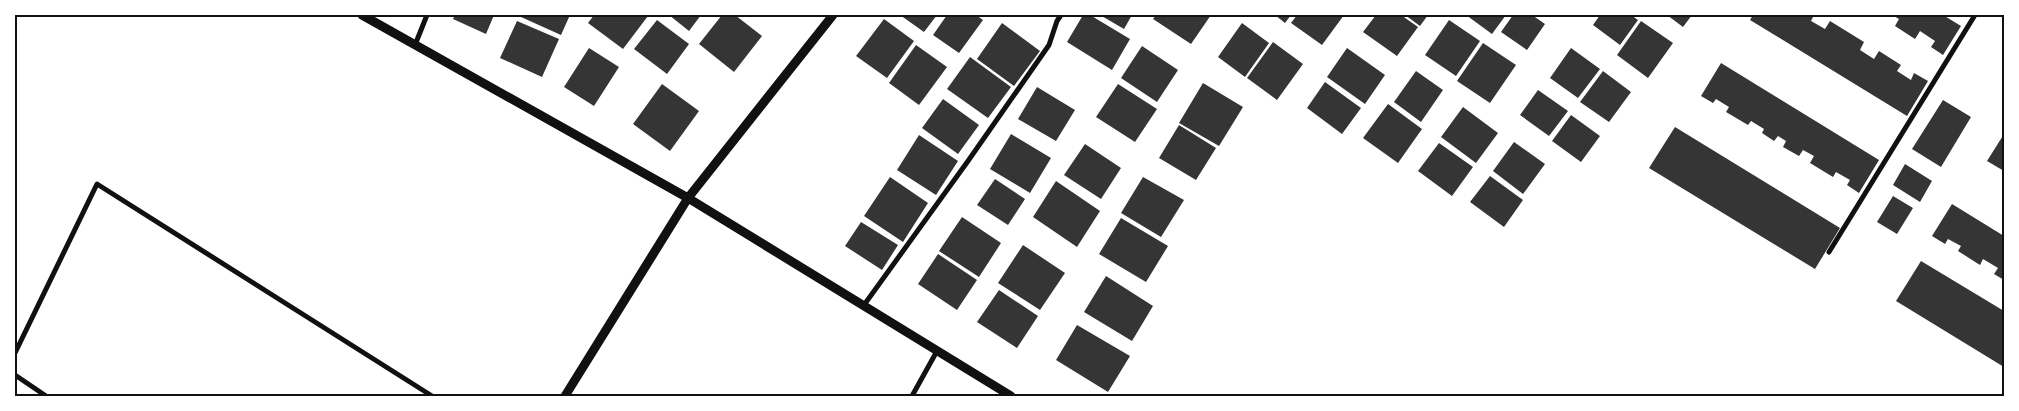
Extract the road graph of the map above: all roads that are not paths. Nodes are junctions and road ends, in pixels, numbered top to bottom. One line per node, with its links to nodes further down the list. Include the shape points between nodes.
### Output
1 (362, 15): 6 (street)
2 (427, 15): 6 (street)
3 (833, 15): 7 (street)
4 (1061, 15): 9 (street, via 1048,45)
5 (1975, 15): 8 (street)
6 (415, 44): 7 (street)
7 (688, 198): 9 (street); 15 (street)
8 (1829, 252)
9 (864, 305): 10 (street)
10 (937, 351): 16 (street); 17 (street)
11 (15, 353): 14 (street, via 97,184)
12 (15, 375): 13 (street)
13 (46, 396)
14 (432, 396)
15 (565, 396)
16 (912, 396)
17 (1011, 396)

